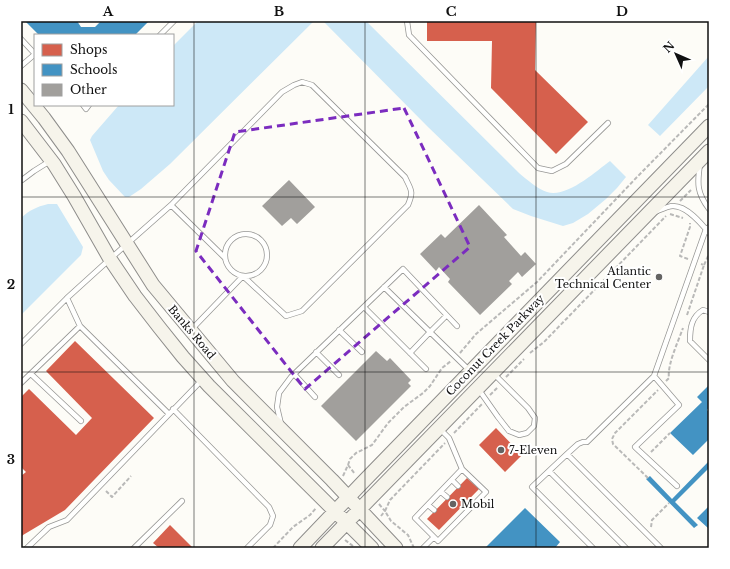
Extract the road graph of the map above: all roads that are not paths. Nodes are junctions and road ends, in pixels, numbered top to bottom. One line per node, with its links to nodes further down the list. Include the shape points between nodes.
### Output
1 (174, 21): 3 (lane)
2 (407, 21): 12 (lane, via 409,35 538,168 552,171 566,164)
3 (161, 34)
4 (21, 39): 5 (lane)
5 (34, 53)
6 (34, 55): 7 (lane)
7 (21, 66)
8 (21, 90): 10 (street, Banks Road)
9 (34, 106): 21 (street, Banks Road, via 68,151)
10 (34, 106)
11 (21, 121): 15 (street, Banks Road)
12 (608, 123)
13 (709, 126): 41 (street, Coconut Creek Parkway)
14 (705, 155): 18 (lane, via 698,183 699,192); 19 (street, Coconut Creek Parkway)
15 (51, 160): 16 (lane); 23 (street, Banks Road)
16 (21, 180)
17 (171, 205): 21 (lane); 22 (lane); 24 (lane, via 282,92 302,82 312,85 405,177 412,196 408,205 302,310 286,316)
18 (709, 210)
19 (647, 214): 20 (lane, via 673,206 683,208); 46 (street, Coconut Creek Parkway)
20 (708, 230): 45 (lane)
21 (127, 243): 23 (lane); 32 (street, Banks Road, via 152,285)
22 (225, 258): 24 (lane, via 229,268); 24 (lane, via 226,247 233,238 243,234 259,238 265,247 265,263 258,272)
23 (110, 259): 26 (lane); 47 (street, Banks Road, via 159,327)
24 (242, 276): 32 (lane)
25 (384, 287): 27 (lane); 29 (lane, via 403,269); 34 (lane)
26 (67, 298): 30 (lane); 35 (lane)
27 (364, 307): 33 (lane); 38 (lane)
28 (709, 312): 39 (lane, via 703,310 695,317 690,330 690,342)
29 (446, 316): 31 (lane); 34 (lane)
30 (80, 326): 42 (lane); 51 (lane)
31 (457, 326)
32 (190, 330): 54 (street, Banks Road, via 233,381)
33 (340, 330): 36 (lane); 37 (lane)
34 (430, 332): 38 (lane); 41 (lane)
35 (21, 344)
36 (316, 352): 43 (lane); 44 (lane)
37 (362, 352)
38 (410, 353): 40 (lane)
39 (709, 360)
40 (426, 369)
41 (470, 372): 62 (street, Coconut Creek Parkway)
42 (31, 374): 48 (lane); 52 (lane)
43 (294, 374): 50 (lane); 54 (lane, via 279,393 277,407)
44 (339, 375)
45 (654, 376): 55 (lane, via 587,442 578,444); 60 (lane, via 679,405 635,447)
46 (497, 378): 49 (street, Coconut Creek Parkway); 49 (lane, via 535,418 534,426 527,433 519,435 509,431)
47 (203, 379): 51 (lane); 71 (street, Banks Road)
48 (21, 383)
49 (478, 388): 53 (street, Coconut Creek Parkway)
50 (315, 397)
51 (171, 412): 77 (lane, via 67,520 49,527); 79 (lane, via 269,507 273,516 270,525)
52 (81, 421)
53 (439, 428): 56 (lane, via 449,438); 68 (street, Coconut Creek Parkway)
54 (283, 431): 62 (street, Banks Road)
55 (567, 454): 57 (lane); 87 (lane)
56 (462, 469): 58 (lane); 66 (lane, via 486,492)
57 (549, 471): 85 (lane, via 532,487); 86 (lane)
58 (452, 480): 59 (lane); 61 (lane)
59 (458, 486)
60 (677, 486)
61 (441, 492): 63 (lane); 67 (lane)
62 (348, 497): 68 (street, Banks Road); 71 (street, Coconut Creek Parkway)
63 (447, 498)
64 (470, 498): 66 (lane)
65 (182, 501): 78 (lane)
66 (475, 503): 72 (lane)
67 (428, 505): 69 (lane); 76 (lane, via 415,518)
68 (360, 510): 74 (street, Coconut Creek Parkway); 83 (street, Banks Road)
69 (434, 510)
70 (459, 510): 72 (lane)
71 (335, 511): 74 (street, Banks Road); 80 (street, Coconut Creek Parkway)
72 (464, 514): 75 (lane)
73 (447, 522): 75 (lane)
74 (347, 523): 81 (street, Coconut Creek Parkway); 82 (street, Banks Road)
75 (451, 527): 76 (lane, via 438,541)
76 (434, 537): 84 (lane)
77 (29, 547)
78 (134, 548)
79 (247, 548)
80 (300, 548)
81 (322, 548)
82 (372, 548)
83 (396, 548)
84 (423, 548)
85 (593, 548)
86 (626, 548)
87 (661, 548)

